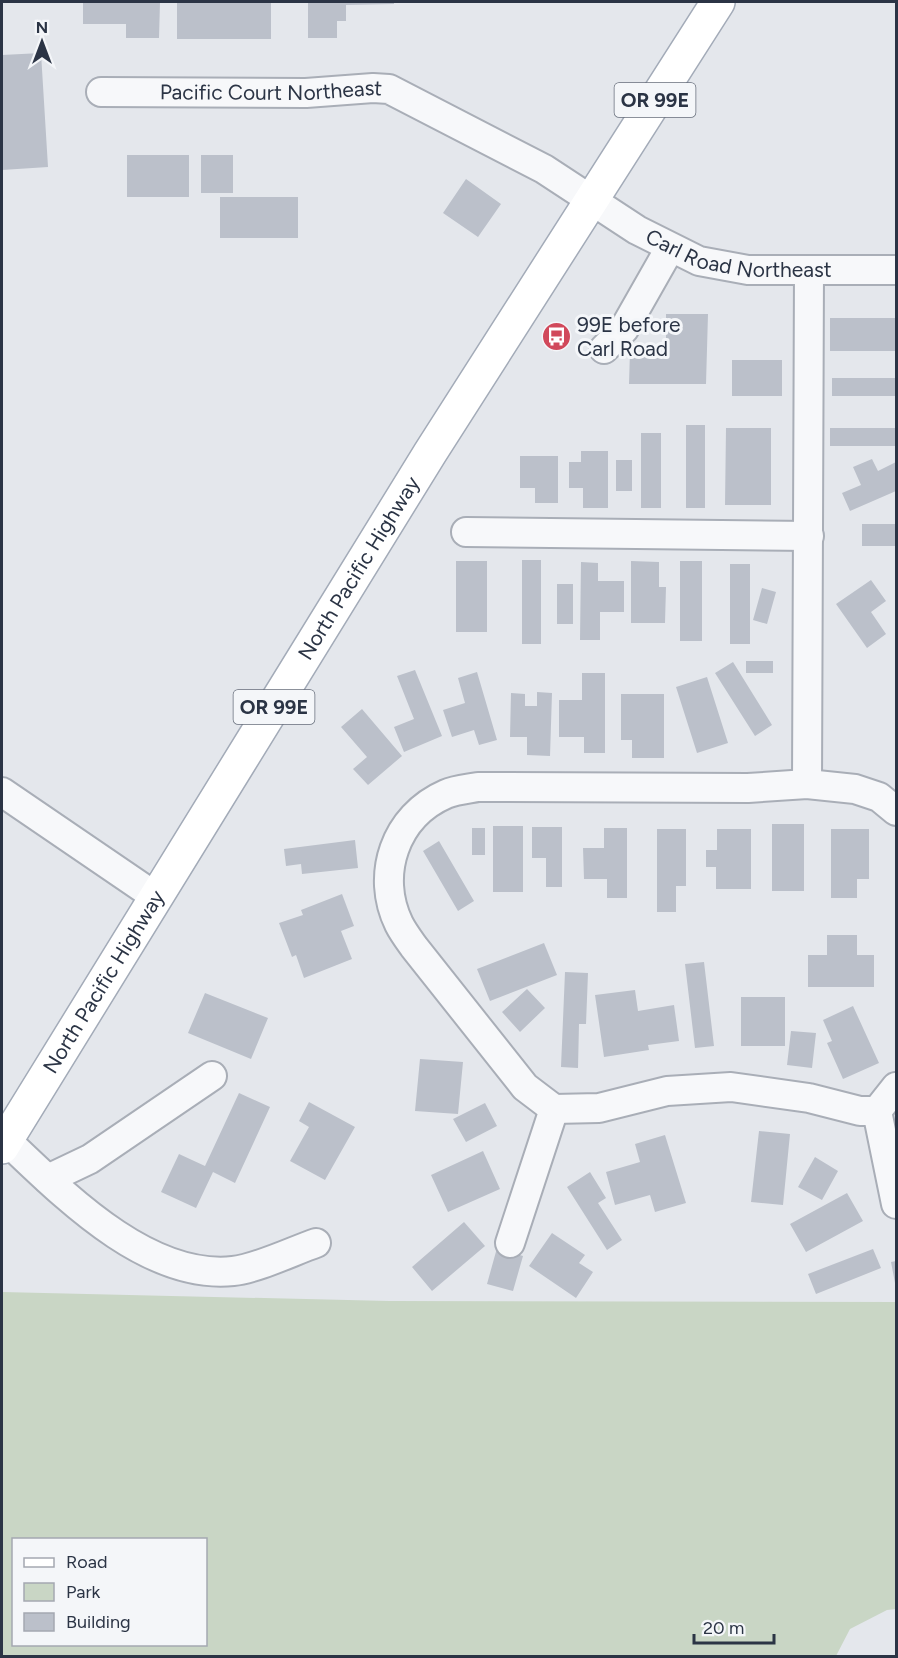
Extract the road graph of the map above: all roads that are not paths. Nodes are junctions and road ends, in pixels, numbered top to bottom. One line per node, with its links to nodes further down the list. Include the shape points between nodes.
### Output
1 (718, 2): 3 (main road, OR 99E)
2 (101, 92): 3 (street, Pacific Court Northeast, via 306,93 389,89)
3 (593, 198): 4 (street, Carl Road Northeast); 13 (main road, North Pacific Highway / OR 99E)
4 (670, 248): 6 (street, Carl Road Northeast, via 719,266); 7 (street, via 624,329)
5 (897, 270): 6 (street, Carl Road Northeast)
6 (809, 271): 9 (street)
7 (604, 349)
8 (466, 532): 9 (street)
9 (809, 536): 10 (street)
10 (807, 784): 12 (street, via 855,789 879,797); 16 (street, via 737,788 478,787 447,794 410,821 398,838 389,866 390,896 398,923 525,1088)
11 (2, 792): 13 (street)
12 (897, 811)
13 (156, 897): 18 (main road, North Pacific Highway / OR 99E)
14 (212, 1076): 19 (street, via 90,1159)
15 (897, 1087): 17 (street)
16 (554, 1109): 17 (street, via 599,1108 667,1090 731,1087 809,1098 860,1112); 21 (street)
17 (877, 1111): 20 (street)
18 (4, 1144): 19 (street)
19 (48, 1179): 22 (street, via 79,1209 161,1260 195,1271 235,1271)
20 (897, 1204)
21 (510, 1243)
22 (316, 1244)

